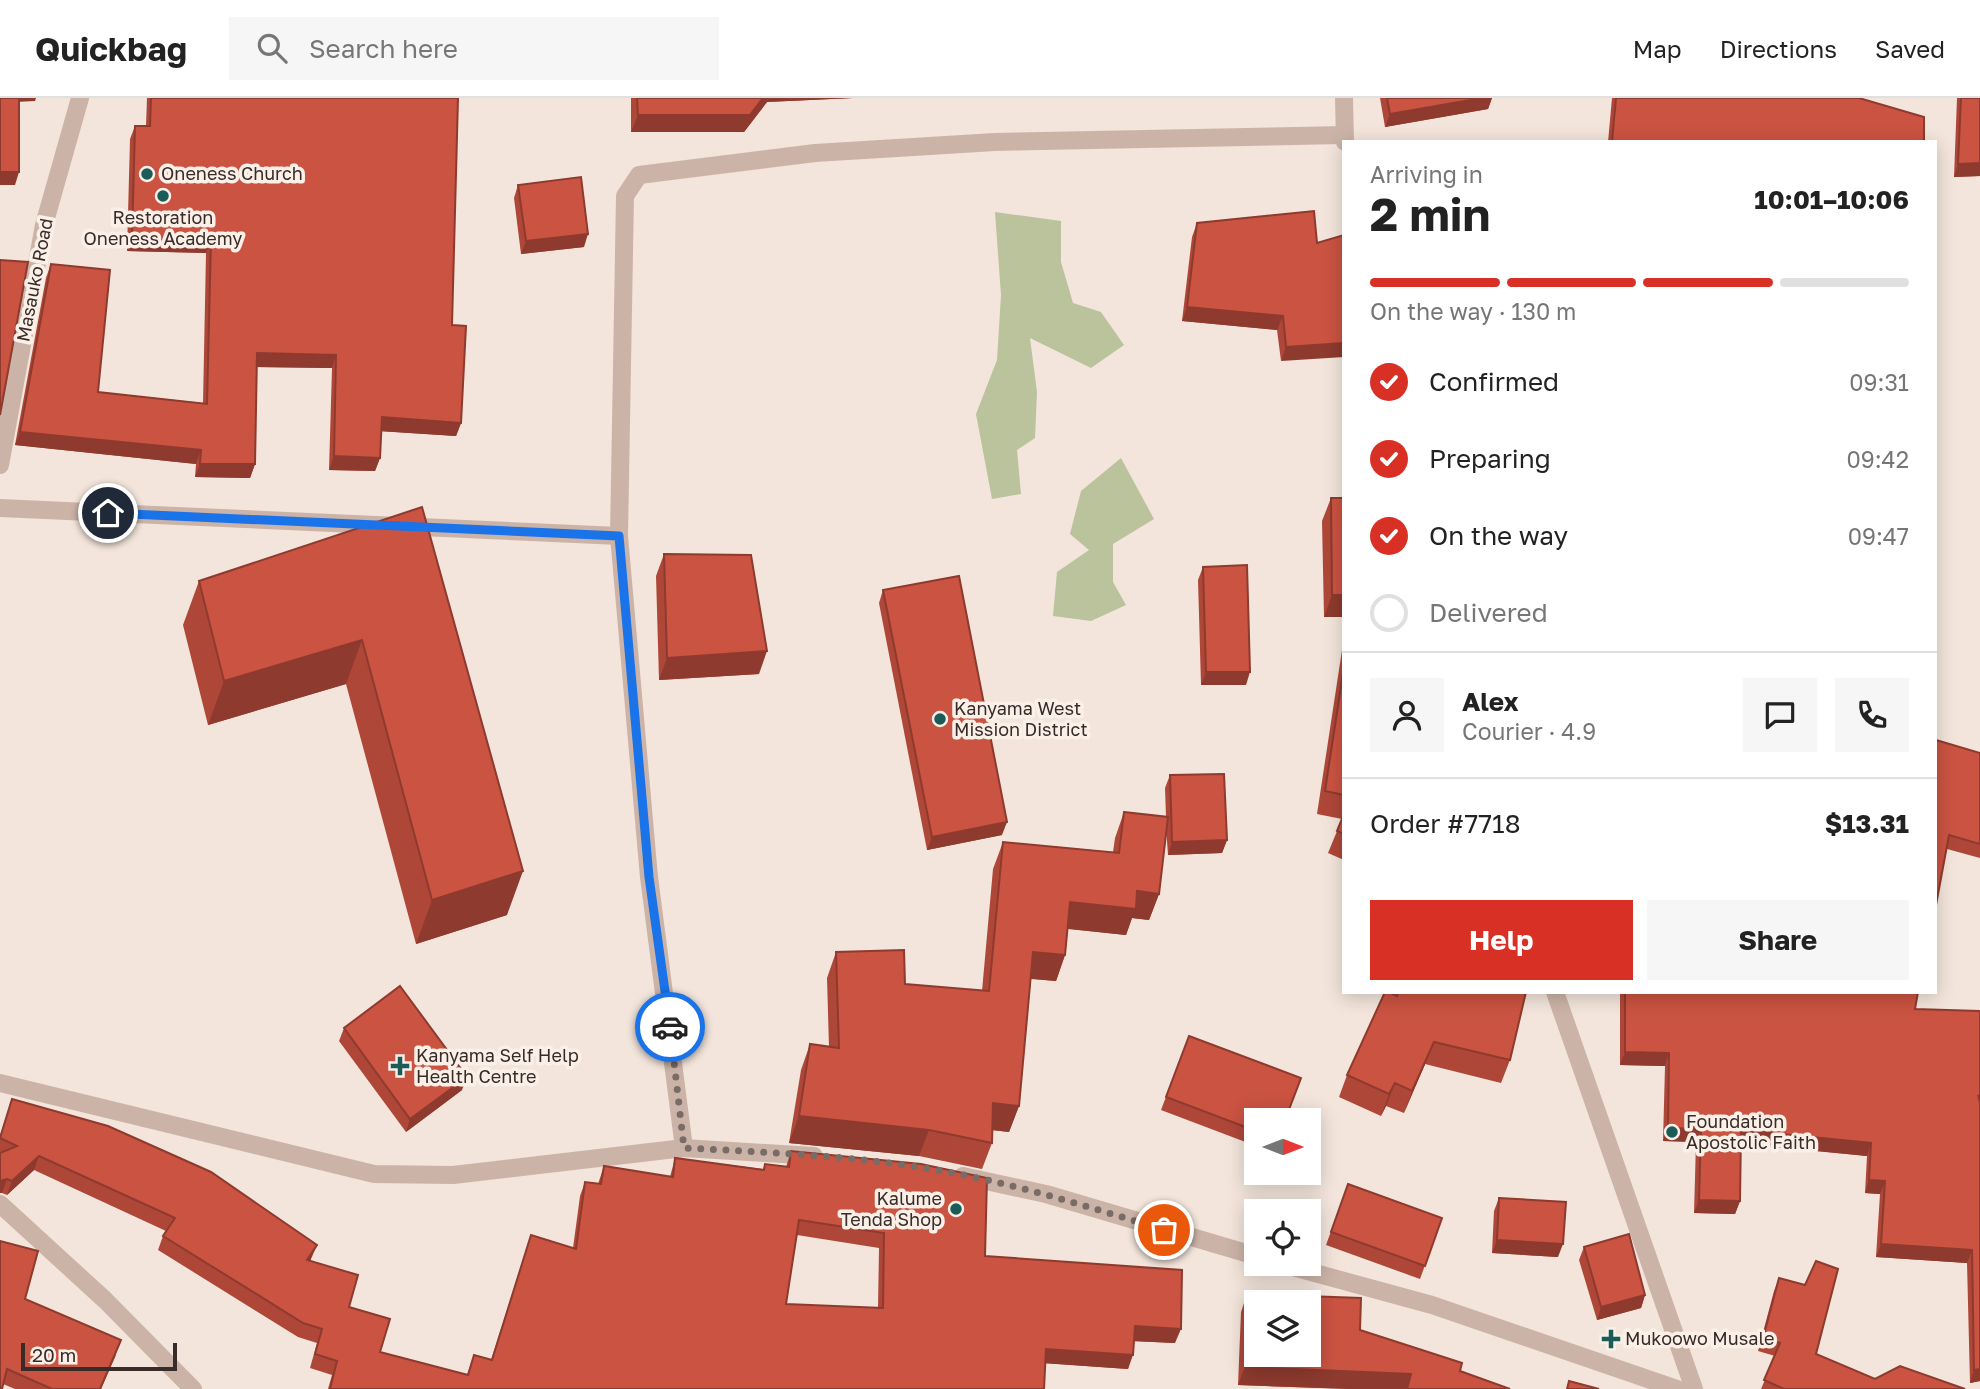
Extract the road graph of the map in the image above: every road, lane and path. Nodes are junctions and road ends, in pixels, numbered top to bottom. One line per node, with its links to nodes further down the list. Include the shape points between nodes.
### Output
1 (79, 98): 4 (street, Masauko Road, via 44,225)
2 (1344, 98): 3 (street)
3 (1344, 138): 6 (street, via 995,142 815,153 639,175 625,196)
4 (0, 465)
5 (0, 508): 6 (street)
6 (619, 536): 9 (street, via 649,877)
7 (1556, 994): 17 (street)
8 (0, 1083): 9 (street, via 374,1174 453,1175)
9 (684, 1148): 10 (street)
10 (836, 1158)
11 (943, 1172): 13 (street, via 1046,1194)
12 (0, 1204): 15 (street)
13 (1244, 1252)
14 (1321, 1275): 16 (street, via 1432,1305)
15 (193, 1389)
16 (1677, 1389)
17 (1694, 1389)

